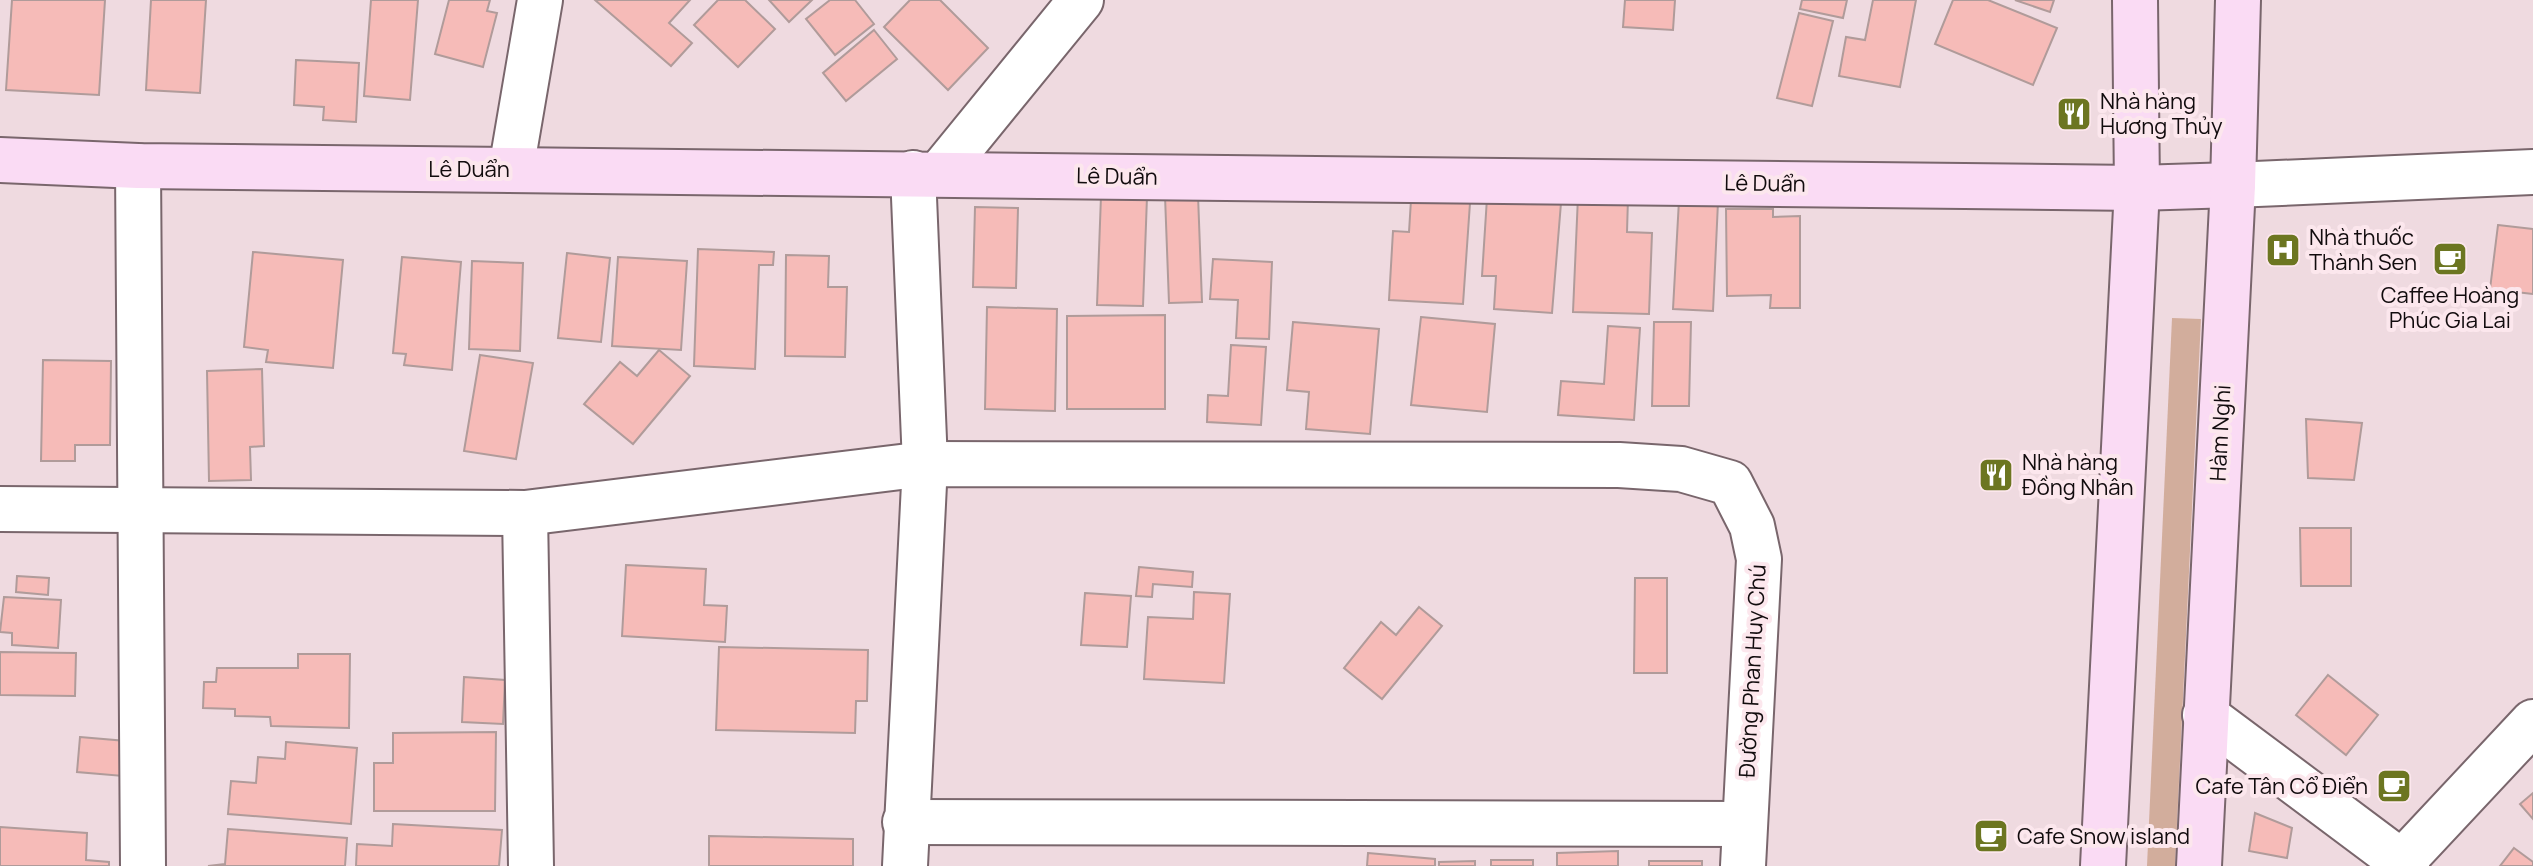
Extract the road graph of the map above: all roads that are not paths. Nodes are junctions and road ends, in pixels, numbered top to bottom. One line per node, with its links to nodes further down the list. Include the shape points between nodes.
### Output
1 (540, 0): 7 (street)
2 (1081, 0): 9 (street)
3 (2135, 0): 11 (main road)
4 (2238, 0): 10 (main road, Hàm Nghi)
5 (0, 160): 6 (main road, Lê Duẩn)
6 (138, 166): 7 (main road, Lê Duẩn); 14 (street)
7 (511, 170): 9 (main road, Lê Duẩn)
8 (2533, 172): 10 (street)
9 (926, 173): 11 (main road, Lê Duẩn); 12 (street)
10 (2233, 185): 11 (main road, Lê Duẩn); 16 (main road, Hàm Nghi)
11 (2137, 188): 24 (main road)
12 (925, 464): 15 (street); 18 (street); 19 (street, Đường Phan Huy Chú, via 1619,465 1681,469 1730,483 1752,526 1759,559)
13 (0, 509): 14 (street)
14 (139, 510): 15 (street); 21 (street)
15 (525, 513): 22 (street)
16 (2205, 715): 20 (street); 25 (main road, Hàm Nghi)
17 (2533, 722): 20 (street)
18 (905, 822): 19 (street); 23 (street)
19 (1744, 845)
20 (2405, 864)
21 (143, 866)
22 (531, 866)
23 (905, 866)
24 (2103, 866)
25 (2199, 866)

